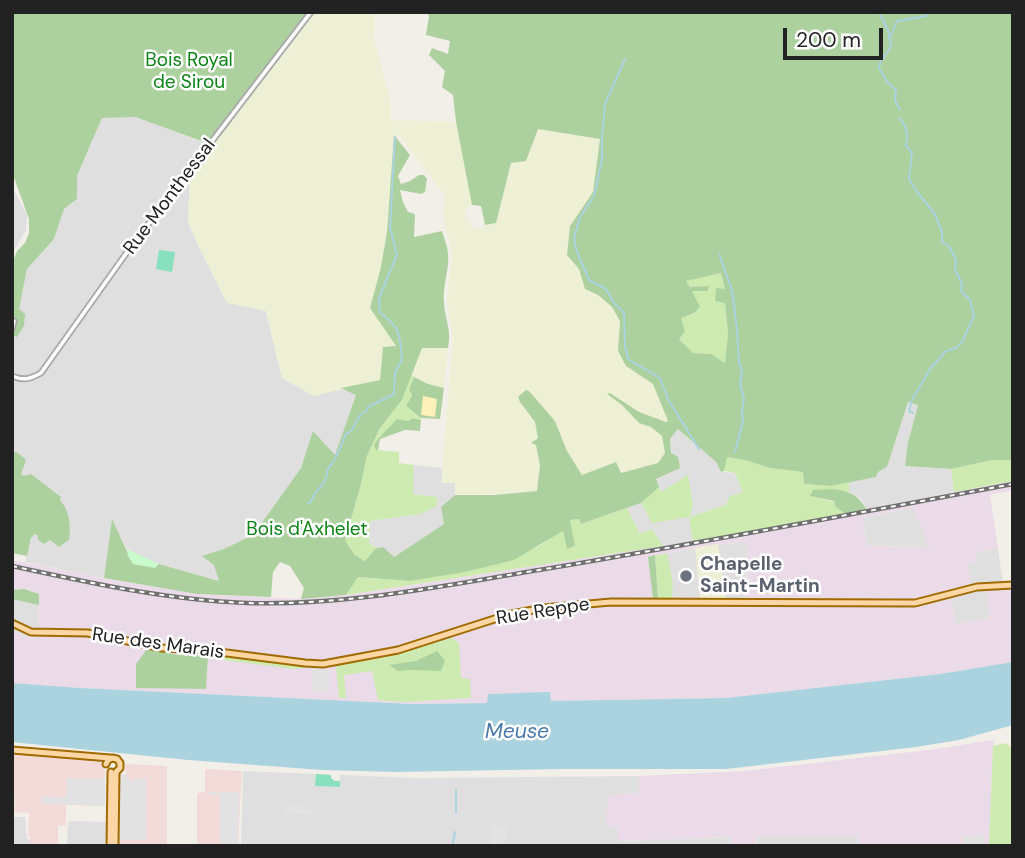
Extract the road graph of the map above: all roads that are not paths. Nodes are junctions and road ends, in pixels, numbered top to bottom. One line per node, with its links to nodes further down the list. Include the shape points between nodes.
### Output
1 (311, 12): 4 (street, Rue Monthessal, via 130,248 41,373 27,380)
2 (12, 321): 3 (street)
3 (12, 329)
4 (12, 376)
5 (1013, 585): 7 (main road, Rue Reppe, via 977,587 915,603 611,602 543,608 397,650 323,664)
6 (12, 623): 7 (main road, Rue des Marais, via 31,632 88,633 162,648)
7 (305, 663)
8 (12, 750): 9 (main road)
9 (96, 758): 10 (main road); 11 (main road)
10 (110, 758): 11 (main road); 12 (main road, via 119,761)
11 (106, 764): 12 (main road)
12 (113, 772): 13 (main road)
13 (113, 846)

